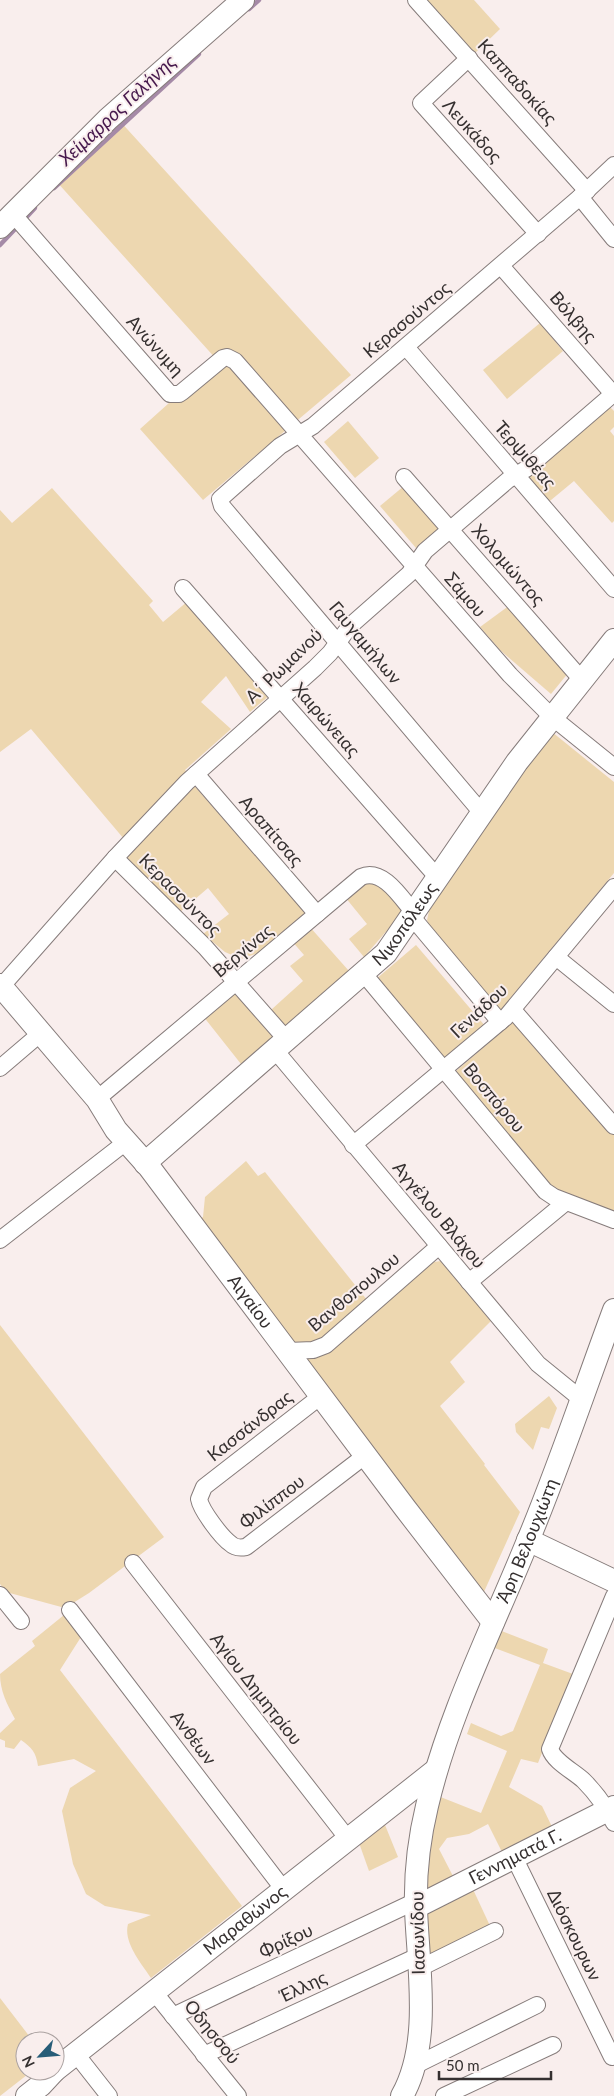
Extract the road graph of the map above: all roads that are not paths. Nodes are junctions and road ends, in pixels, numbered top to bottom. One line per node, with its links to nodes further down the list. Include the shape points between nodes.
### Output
1 (243, 0): 6 (street, via 108,119)
2 (416, 0): 3 (street, Καππαδοκίας)
3 (469, 58): 5 (street, Καππαδοκίας); 7 (street, Λευκάδος, via 420,103)
4 (614, 165): 5 (street, Κερασούντος)
5 (584, 194): 7 (street, Κερασούντος); 8 (street, Καππαδοκίας)
6 (6, 221): 12 (street, Ανώνυμη, via 170,394 179,394 219,360 232,358)
7 (538, 234): 9 (street, Κερασούντος)
8 (614, 239)
9 (501, 266): 10 (street, Κερασούντος); 11 (street, Βόλβης)
10 (406, 347): 12 (street, Κερασούντος); 13 (street, Τερψιθέας)
11 (613, 394): 13 (street, Α΄ Ρωμανού)
12 (299, 436): 15 (street, Κερασούντος, via 280,446); 17 (street, Σάμου)
13 (516, 475): 16 (street, Α΄ Ρωμανού); 19 (street, Τερψιθέας)
14 (404, 477): 16 (street, Χολομώντος)
15 (220, 499): 21 (street, Γαυγαμήλων, via 222,506)
16 (450, 529): 17 (street, Α΄ Ρωμανού, via 421,555); 22 (street, Χολομώντος)
17 (414, 567): 21 (street, Α΄ Ρωμανού, via 350,626); 24 (street, Σάμου, via 510,675)
18 (184, 588): 23 (street, Χαιρώνειας)
19 (614, 589)
20 (614, 640): 22 (street, Νικοπόλεως)
21 (338, 642): 23 (street, Α΄ Ρωμανού); 27 (street, Γαυγαμήλων)
22 (582, 680): 24 (street, Νικοπόλεως)
23 (281, 699): 26 (street, Α΄ Ρωμανού); 29 (street, Χαιρώνειας)
24 (552, 716): 25 (street, Σάμου); 27 (street, Νικοπόλεως)
25 (614, 767)
26 (196, 774): 28 (street, Α΄ Ρωμανού); 31 (street, Αραπίτσας)
27 (482, 813): 29 (street, Νικοπόλεως)
28 (115, 858): 35 (street, Κερασούντος); 36 (street, Α΄ Ρωμανού)
29 (438, 878): 32 (street, Νικοπόλεως)
30 (614, 887): 33 (street, Γενιάδου)
31 (317, 914): 32 (street, Βεργίνας, via 361,878 372,874 383,879); 35 (street, Βεργίνας)
32 (413, 915): 34 (street, Νικοπόλεως, via 391,947); 39 (street)
33 (556, 957): 37 (street); 38 (street, Γενιάδου)
34 (364, 974): 41 (street, Νικοπόλεως); 43 (street, Βοσπόρου)
35 (237, 982): 41 (street, Κερασούντος); 44 (street, Βεργίνας)
36 (1, 986): 40 (street, Αιγαίου)
37 (614, 1004)
38 (513, 1010): 39 (street, Γενιάδου); 45 (street)
39 (500, 1022): 43 (street, Γενιάδου)
40 (41, 1033): 42 (street); 44 (street, Αιγαίου)
41 (280, 1044): 47 (street, Αγγέλου Βλάχου); 48 (street, Νικοπόλεως)
42 (0, 1068)
43 (444, 1070): 47 (street, Γενιάδου); 49 (street, Βοσπόρου, via 545,1190)
44 (97, 1099): 46 (street, Αιγαίου)
45 (614, 1126)
46 (126, 1142): 48 (street, Αιγαίου); 51 (street)
47 (353, 1144): 52 (street, Αγγέλου Βλάχου)
48 (145, 1163): 56 (street, Αιγαίου)
49 (566, 1202): 50 (street, Βοσπόρου); 53 (street)
50 (614, 1220)
51 (0, 1240)
52 (439, 1246): 53 (street, Αγγέλου Βλάχου); 56 (street, Βανθοπουλου, via 326,1344 313,1350)
53 (469, 1282): 58 (street, Αγγέλου Βλάχου, via 538,1364)
54 (614, 1310): 55 (street, Άρη Βελουχιώτη)
55 (610, 1334): 58 (street, Άρη Βελουχιώτη)
56 (288, 1351): 57 (street, Αιγαίου)
57 (321, 1396): 59 (street, Αιγαίου); 60 (street, Κασσάνδρας)
58 (581, 1399): 61 (street, Άρη Βελουχιώτη)
59 (366, 1455): 60 (street, Φιλίππου, via 246,1547 232,1545 202,1509 198,1499); 65 (street, Αιγαίου)
60 (204, 1487)
61 (528, 1540): 63 (street, Άρη Βελουχιώτη); 64 (street)
62 (132, 1563): 75 (street, Αγίου Δημητρίου)
63 (516, 1570): 65 (street, via 506,1579 486,1587); 70 (street, Άρη Βελουχιώτη)
64 (614, 1580)
65 (462, 1582): 70 (street, Αιγαίου)
66 (0, 1595): 69 (street)
67 (614, 1596): 73 (street, via 550,1749 592,1788)
68 (70, 1610): 77 (street, Ανθέων)
69 (21, 1621)
70 (493, 1622): 71 (street, Άρη Βελουχιώτη)
71 (436, 1770): 72 (street, Μαραθώνος); 74 (street, Ιασωνίδου)
72 (395, 1802): 74 (street, via 411,1802 420,1808); 75 (street, Μαραθώνος)
73 (612, 1814): 76 (street, Γεννηματά Γ.)
74 (424, 1819): 78 (street, Ιασωνίδου)
75 (348, 1839): 77 (street, Μαραθώνος)
76 (514, 1857): 78 (street, Γεννηματά Γ.); 87 (street, Διόσκουρων)
77 (284, 1890): 81 (street, Μαραθώνος)
78 (416, 1904): 80 (street, Ιασωνίδου); 83 (street, Φρίξου)
79 (496, 1931): 80 (street, Έλλης)
80 (418, 1962): 86 (street, Έλλης); 89 (street, Ιασωνίδου, via 420,2029)
81 (154, 1992): 83 (street, Οδησσού); 85 (street, Μαραθώνος)
82 (537, 2005): 89 (street)
83 (173, 2016): 86 (street, Οδησσού)
84 (553, 2046): 95 (street)
85 (76, 2054): 88 (street, Μαραθώνος); 92 (street)
86 (204, 2055): 93 (street, Οδησσού)
87 (612, 2057)
88 (65, 2063)
89 (414, 2066): 94 (street, Ιασωνίδου)
90 (45, 2081): 91 (street, Μαραθώνος)
91 (27, 2096)
92 (109, 2096)
93 (238, 2096)
94 (403, 2096)
95 (444, 2096)

